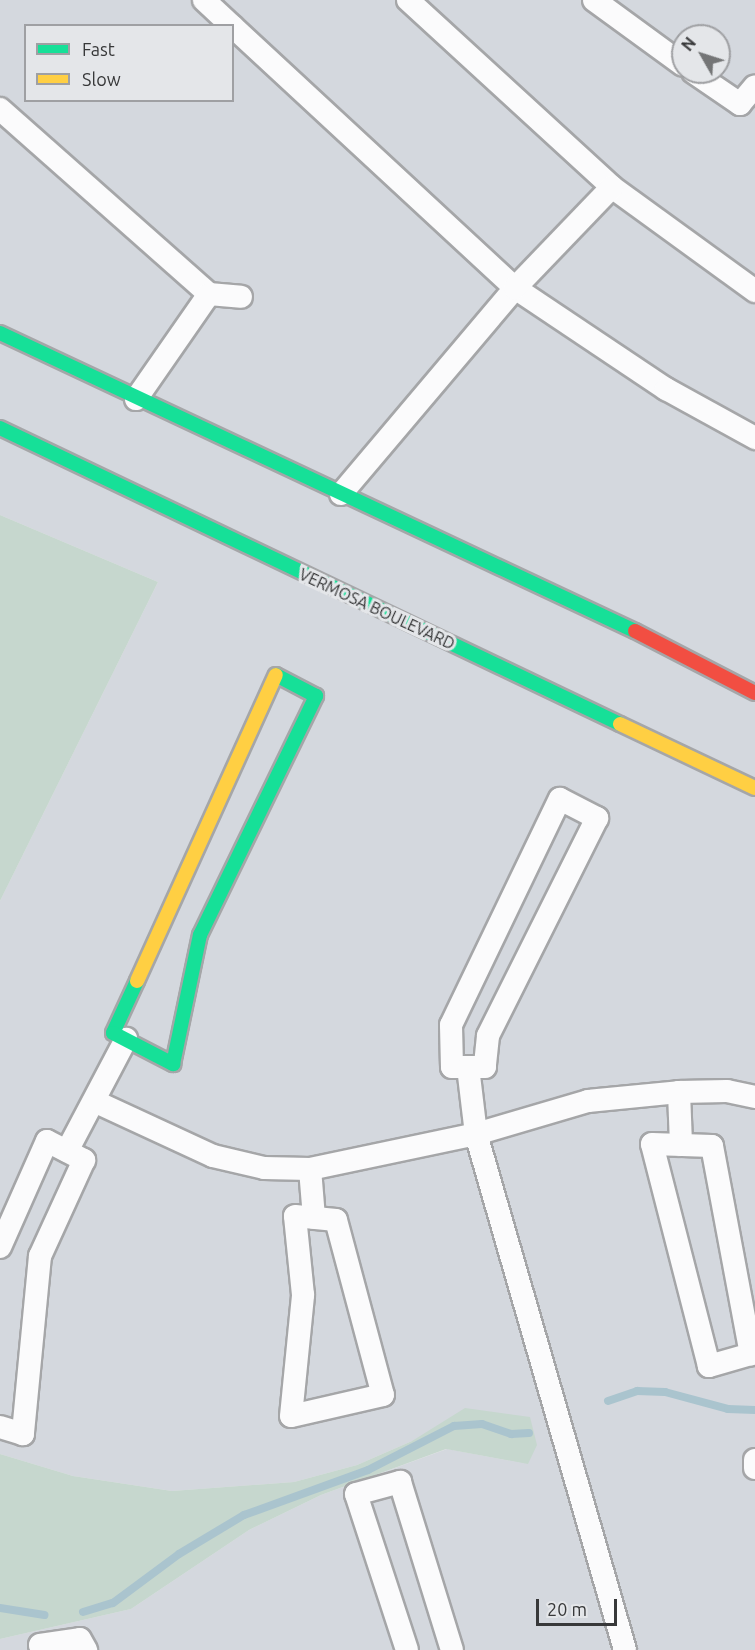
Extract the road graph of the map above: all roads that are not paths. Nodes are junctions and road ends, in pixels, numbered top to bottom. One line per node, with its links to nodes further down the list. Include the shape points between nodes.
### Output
1 (204, 0): 4 (street)
2 (408, 0): 10 (street)
3 (594, 0): 6 (street)
4 (230, 24)
5 (234, 28): 11 (street)
6 (671, 56)
7 (711, 84): 8 (street, via 740,104)
8 (755, 86)
9 (0, 109): 13 (street)
10 (612, 187): 11 (street); 12 (street)
11 (514, 288): 18 (street, via 666,389); 19 (street)
12 (755, 291)
13 (209, 294): 14 (street); 16 (street)
14 (241, 297)
15 (0, 333): 16 (street)
16 (136, 399): 19 (street)
17 (0, 428): 21 (street, VERMOSA BOULEVARD)
18 (755, 438)
19 (341, 494): 20 (street, via 616,622)
20 (755, 693)
21 (755, 788)
22 (126, 1039): 22 (street, via 172,1064 200,935 316,696 276,675 112,1033); 26 (street)
23 (468, 1067): 23 (street, via 484,1067 488,1036 597,818 560,800 451,1025 452,1067); 27 (street)
24 (679, 1092): 25 (street, via 727,1091); 27 (street, via 588,1101); 28 (street)
25 (755, 1097)
26 (94, 1101): 29 (street); 30 (street, via 213,1156 264,1168)
27 (476, 1134): 30 (street); 40 (street)
28 (681, 1145): 28 (street, via 652,1144 709,1366 751,1354 712,1146)
29 (67, 1151): 32 (street, via 47,1141); 33 (street, via 84,1160 40,1256 23,1434)
30 (310, 1169): 31 (street)
31 (314, 1218): 31 (street, via 295,1216 303,1295 291,1416 383,1395 336,1220)
32 (0, 1247)
33 (0, 1427)
34 (755, 1460): 35 (street)
35 (755, 1468)
36 (42, 1650): 37 (street, via 40,1645 80,1639)
37 (86, 1650)
38 (407, 1650): 39 (street, via 356,1494 400,1482)
39 (452, 1650)
40 (626, 1650)

